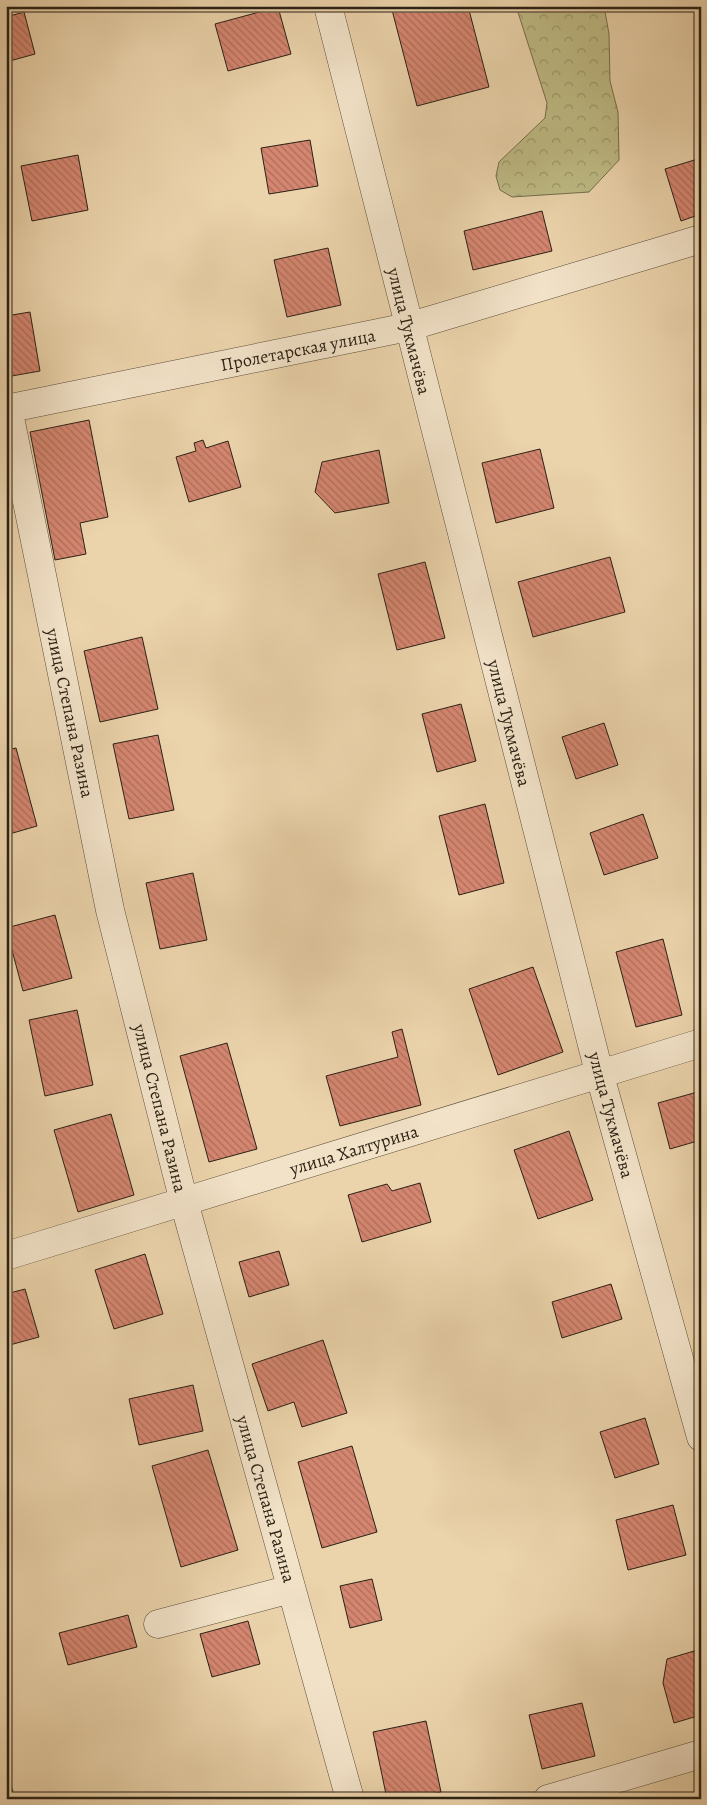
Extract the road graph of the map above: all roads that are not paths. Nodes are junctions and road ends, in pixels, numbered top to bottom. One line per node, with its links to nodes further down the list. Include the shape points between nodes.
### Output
1 (328, 6): 3 (street, улица Тукмачёва)
2 (701, 239): 3 (street, Пролетарская улица)
3 (408, 328): 4 (street, Пролетарская улица); 6 (street, улица Тукмачёва)
4 (7, 408): 7 (street, улица Степана Разина, via 110,910)
5 (701, 1043): 6 (street, улица Халтурина)
6 (600, 1076): 7 (street, улица Халтурина); 9 (street, улица Тукмачёва)
7 (184, 1202): 8 (street, улица Халтурина); 11 (street, улица Степана Разина)
8 (6, 1256)
9 (694, 1381): 10 (street, улица Тукмачёва)
10 (701, 1437)
11 (291, 1589): 12 (street); 14 (street, улица Степана Разина)
12 (158, 1624)
13 (701, 1754): 15 (street)
14 (350, 1799)
15 (548, 1799)

